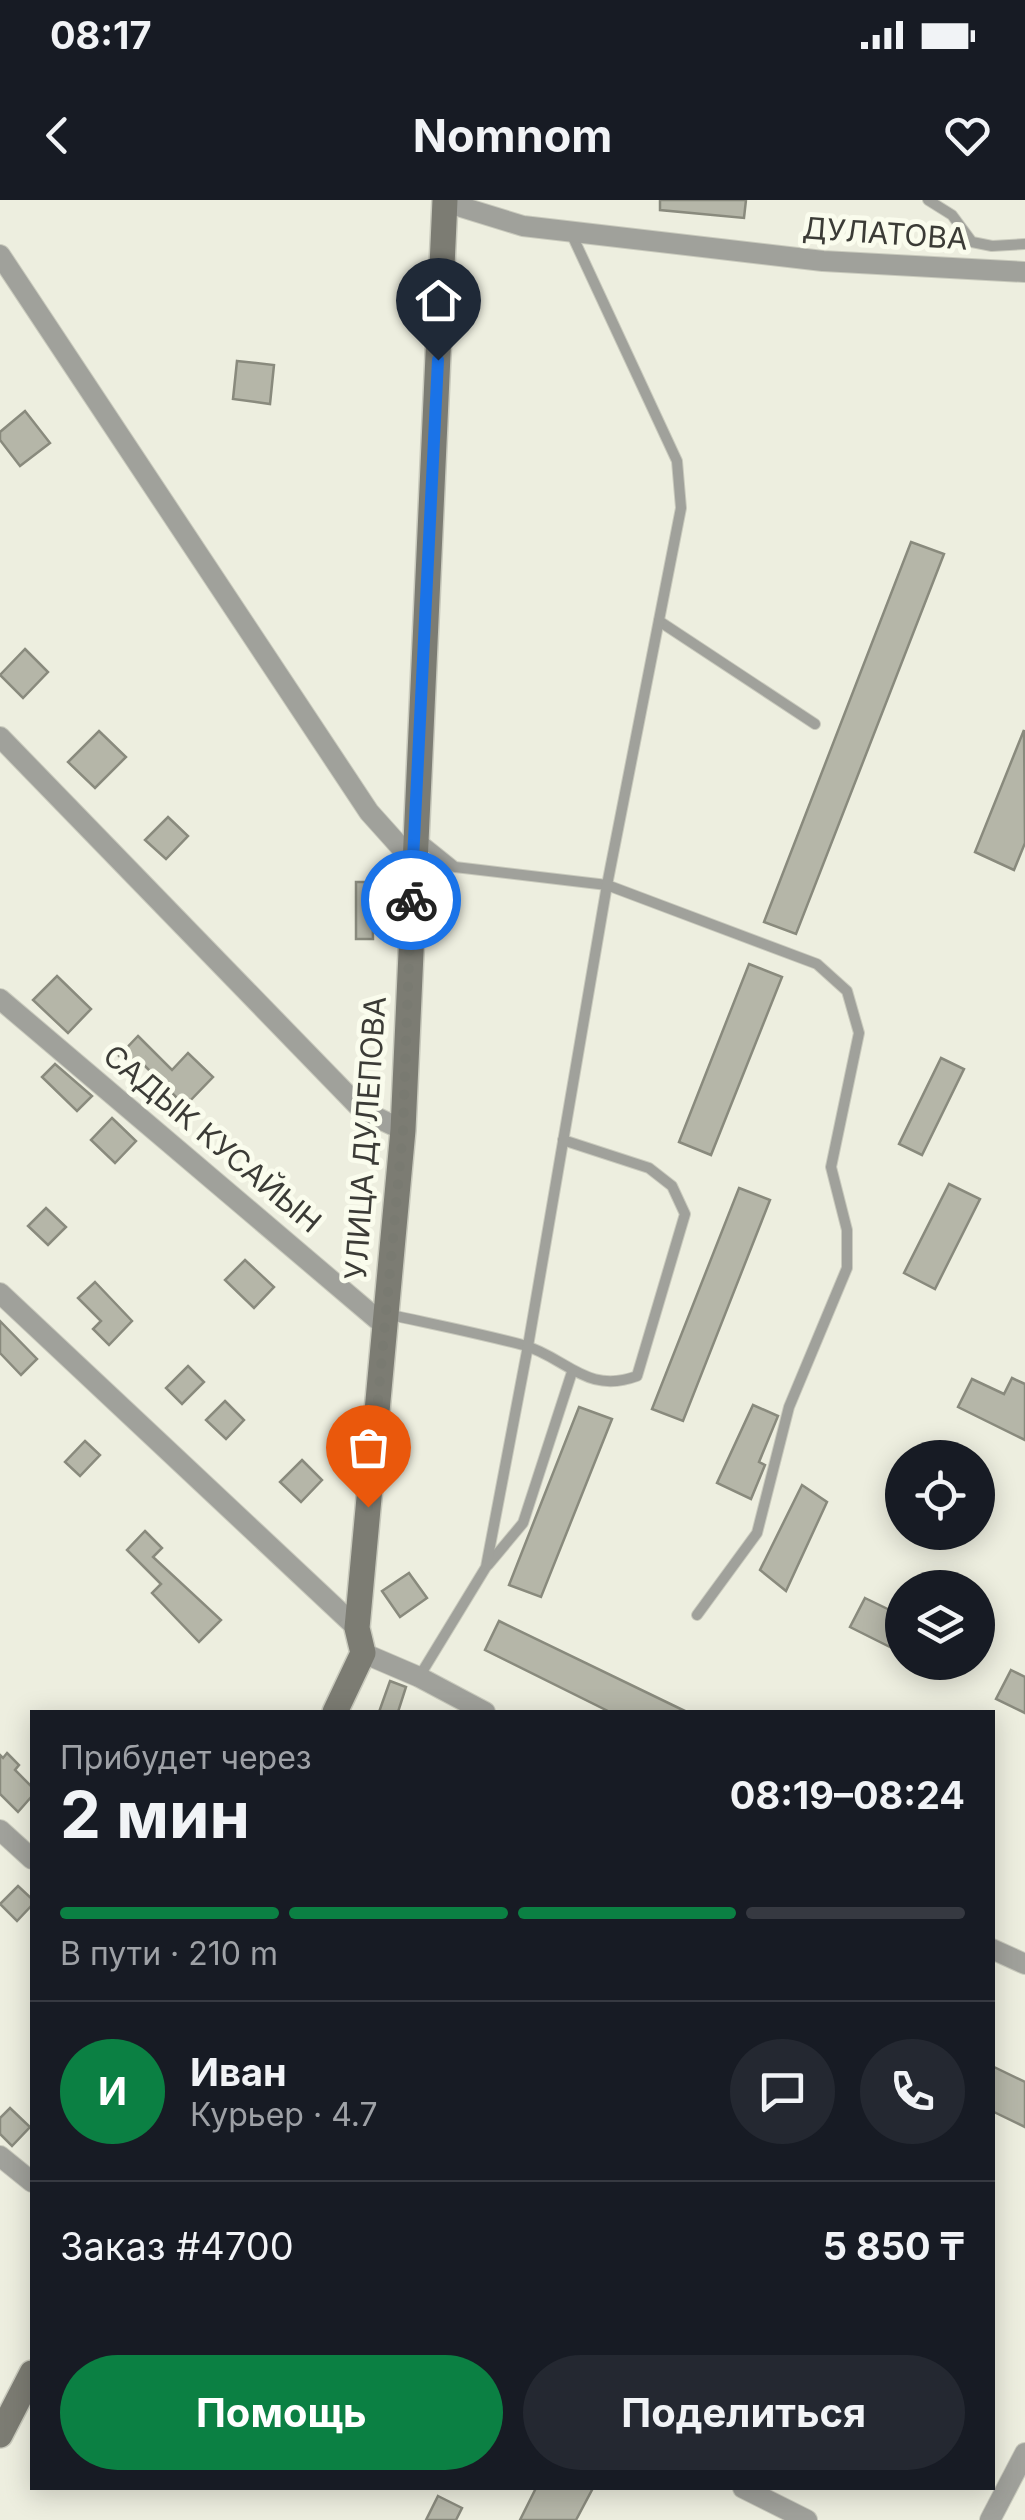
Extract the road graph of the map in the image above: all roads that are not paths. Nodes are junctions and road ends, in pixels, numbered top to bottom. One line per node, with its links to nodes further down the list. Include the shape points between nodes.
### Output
1 (928, 200): 4 (lane, via 952,215 972,242)
2 (446, 201): 3 (street, ДУЛАТОВА, via 523,226); 10 (street, УЛИЦА ДУЛЕПОВА)
3 (571, 232): 6 (street, ДУЛАТОВА, via 823,261); 7 (lane, via 677,461 681,508)
4 (1025, 244)
5 (0, 255): 11 (street, via 369,812)
6 (1025, 272)
7 (660, 621): 8 (lane); 12 (lane)
8 (815, 724)
9 (0, 737): 14 (street, via 363,1111)
10 (414, 834): 11 (street, УЛИЦА ДУЛЕПОВА); 12 (lane, via 454,866)
11 (413, 862): 14 (street, УЛИЦА ДУЛЕПОВА)
12 (607, 885): 15 (lane); 21 (lane, via 817,964 847,990 859,1034 831,1167 847,1230 846,1268 789,1408 756,1533)
13 (0, 998): 17 (street, САДЫК КУСАЙЫН)
14 (403, 1130): 17 (street, УЛИЦА ДУЛЕПОВА)
15 (563, 1140): 18 (lane); 19 (lane, via 649,1168 672,1186 685,1214 637,1376 616,1384)
16 (0, 1293): 22 (street)
17 (386, 1320): 18 (lane); 22 (street, УЛИЦА ДУЛЕПОВА)
18 (528, 1346): 19 (lane); 20 (lane)
19 (572, 1372): 20 (lane, via 523,1523)
20 (486, 1567): 23 (lane)
21 (697, 1615)
22 (360, 1641): 23 (street); 24 (street, УЛИЦА ДУЛЕПОВА)
23 (420, 1677): 25 (street)
24 (335, 1710)
25 (481, 1710)
26 (0, 1830): 27 (street)
27 (30, 1857)
28 (995, 1950): 29 (street)
29 (1025, 1964)
30 (0, 2156): 31 (street)
31 (30, 2180)
32 (30, 2377): 33 (street)
33 (0, 2435)
34 (1025, 2453): 37 (street)
35 (748, 2490): 36 (street)
36 (807, 2520)
37 (990, 2520)

